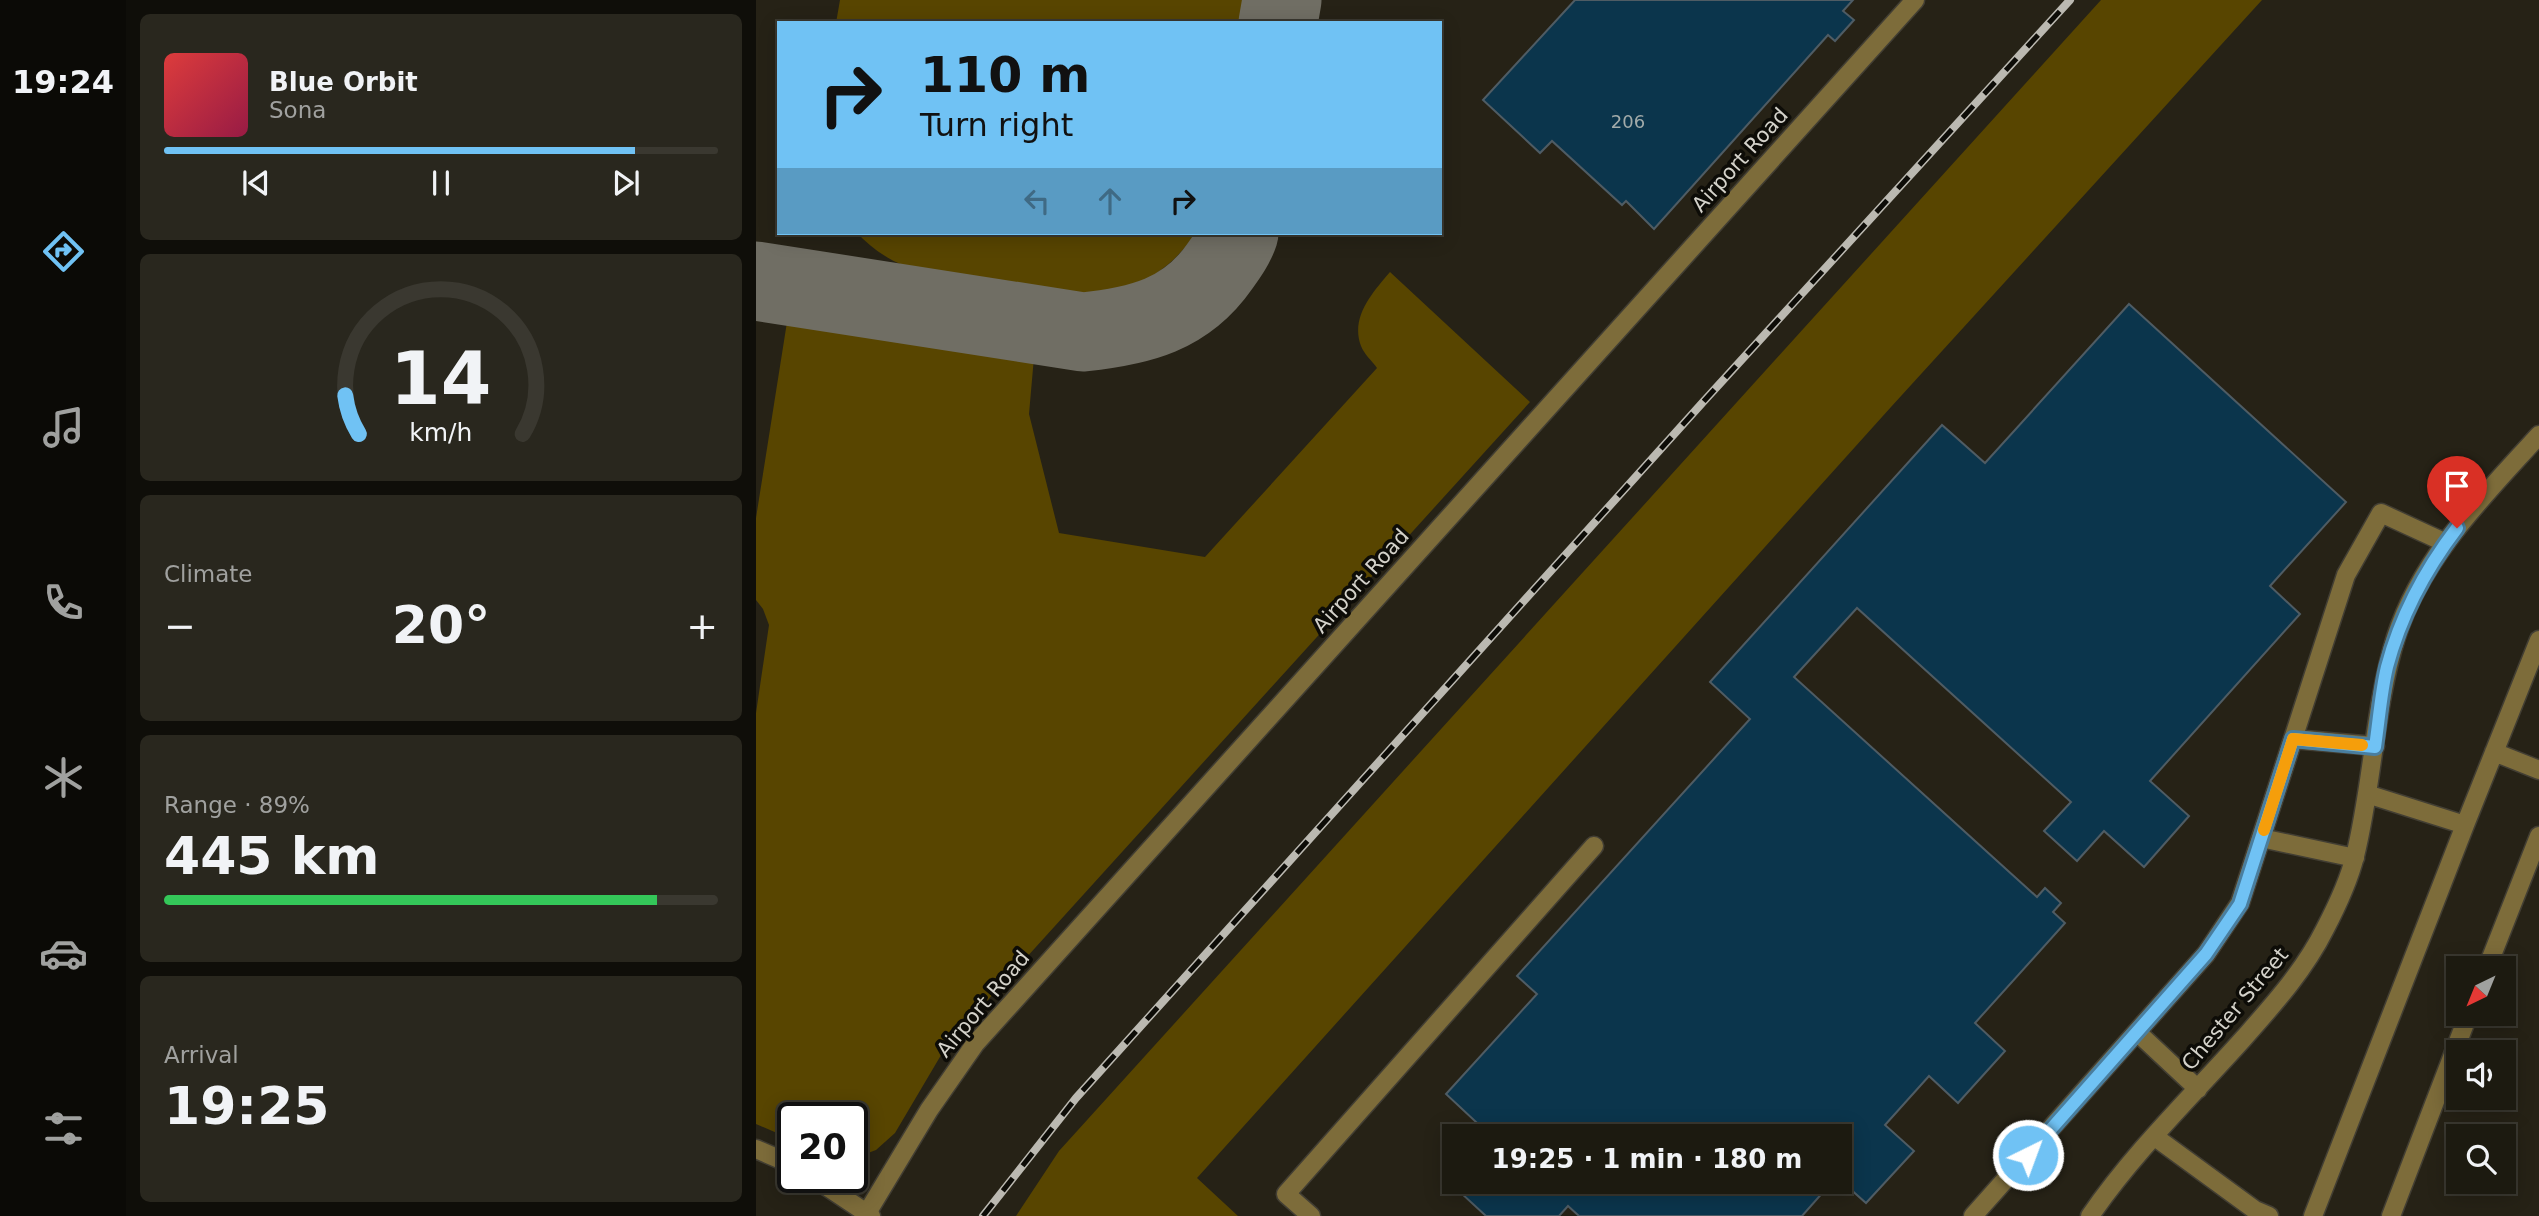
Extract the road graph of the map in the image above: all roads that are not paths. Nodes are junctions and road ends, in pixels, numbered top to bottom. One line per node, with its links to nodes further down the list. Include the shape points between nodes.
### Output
1 (1915, 0): 23 (street, Airport Road, via 975,1044 929,1110)
2 (2539, 435): 3 (street, Chester Street)
3 (2446, 543): 5 (street, via 2381,513 2346,575); 6 (street, Chester Street, via 2415,590 2397,634)
4 (2539, 640): 7 (street)
5 (2293, 739): 6 (street); 12 (street)
6 (2375, 747): 9 (street, Chester Street)
7 (2494, 752): 8 (street); 10 (street)
8 (2539, 770)
9 (2367, 794): 10 (street); 14 (street, Chester Street)
10 (2465, 825): 28 (street)
11 (2539, 836): 15 (street)
12 (2261, 838): 14 (street); 17 (street, via 2240,904 2206,954)
13 (1594, 846): 24 (street, via 1286,1194)
14 (2355, 858): 18 (street, Chester Street, via 2325,929 2301,970)
15 (2492, 956)
16 (2464, 1026): 29 (street)
17 (2137, 1032): 18 (street); 25 (street)
18 (2198, 1089): 19 (street, Chester Street)
19 (2155, 1137): 26 (street, Chester Street); 27 (street)
20 (756, 1149): 21 (street)
21 (777, 1158)
22 (837, 1193): 23 (street)
23 (869, 1214)
24 (1311, 1216)
25 (1973, 1216)
26 (2090, 1216)
27 (2269, 1216)
28 (2313, 1216)
29 (2391, 1216)

